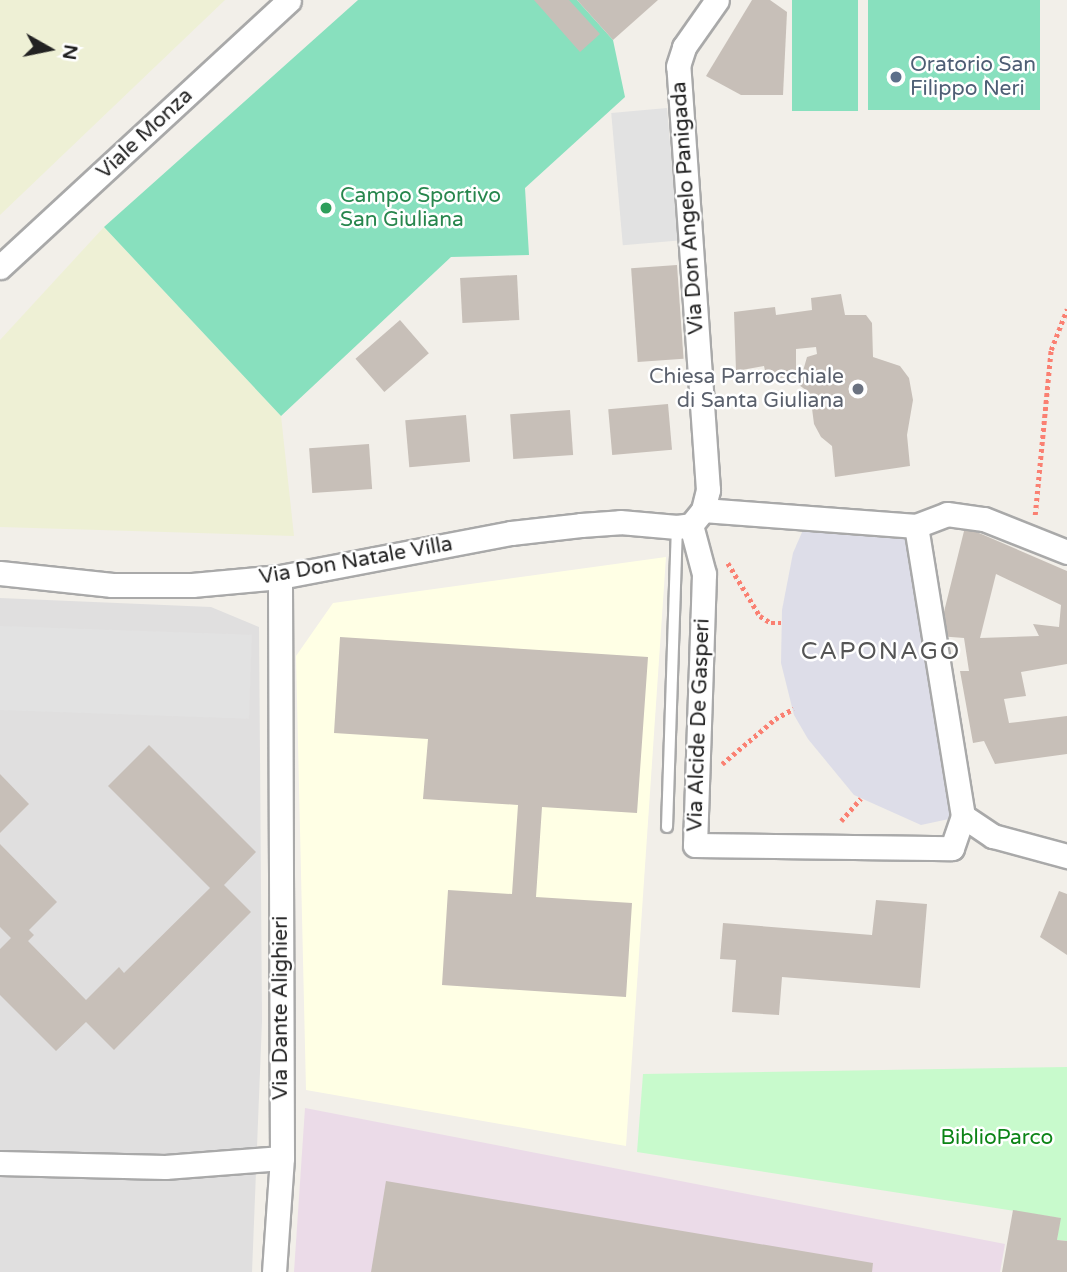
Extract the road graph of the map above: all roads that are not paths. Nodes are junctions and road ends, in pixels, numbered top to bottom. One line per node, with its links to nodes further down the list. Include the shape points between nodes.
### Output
1 (289, 0): 3 (street, Viale Monza)
2 (717, 0): 4 (street, Via Don Angelo Panigada, via 684,47 678,66 708,491)
3 (0, 267)
4 (690, 521): 5 (street, Via Don Natale Villa); 8 (street, Via Don Natale Villa, via 611,522 511,533); 9 (street, Via Alcide De Gasperi, via 704,574 695,845 952,848); 10 (lane)
5 (916, 526): 6 (street, via 947,514 984,519); 9 (street)
6 (1067, 552)
7 (0, 573): 8 (street, Via Don Natale Villa, via 123,585 192,585)
8 (280, 577): 12 (street, Via Dante Alighieri)
9 (963, 817): 11 (street, via 993,836)
10 (667, 827)
11 (1067, 856)
12 (282, 1158): 13 (street, via 165,1167); 14 (street, Via Dante Alighieri)
13 (0, 1163)
14 (274, 1272)

